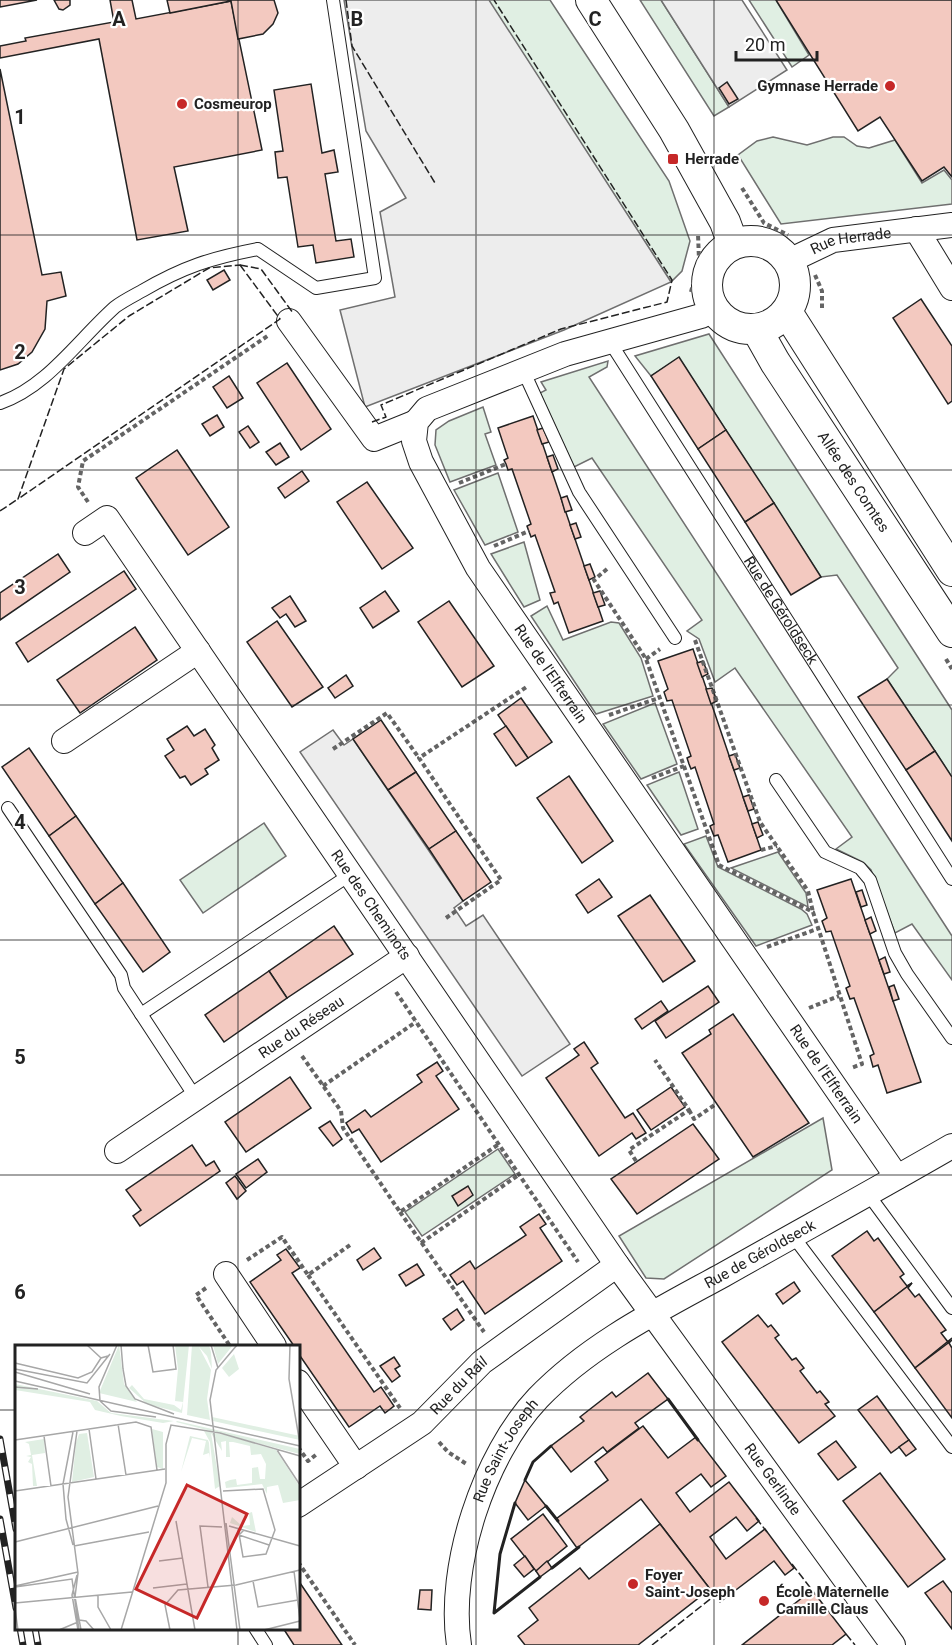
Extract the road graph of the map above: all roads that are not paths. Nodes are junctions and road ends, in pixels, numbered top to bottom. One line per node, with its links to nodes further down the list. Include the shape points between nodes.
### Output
1 (333, 0): 14 (lane, via 375,278 316,288 258,249 208,259 175,272 117,305 34,386)
2 (591, 0): 5 (street, via 674,130 725,222)
3 (952, 225): 4 (street, Rue Herrade)
4 (916, 229): 6 (street, Rue Herrade, via 833,240); 7 (street)
5 (733, 244): 6 (street, via 764,242 781,251); 8 (street, via 713,261 706,289)
6 (789, 261): 9 (street, via 796,280)
7 (952, 288)
8 (713, 310): 11 (street, via 727,323); 12 (street)
9 (788, 312): 11 (street); 17 (street)
10 (289, 321): 15 (street, via 374,439)
11 (757, 330): 18 (street, Allée des Comtes)
12 (610, 342): 13 (street); 25 (lane, Rue de Géroldseck)
13 (523, 370): 15 (street, via 427,409); 19 (lane, via 579,492)
14 (0, 403)
15 (416, 422): 32 (street, Rue de l'Elfterrain, via 414,441 471,556)
16 (93, 527): 20 (street, Rue des Cheminots, via 107,518)
17 (952, 571)
18 (952, 632)
19 (675, 638)
20 (198, 651): 21 (street); 24 (street, Rue des Cheminots)
21 (64, 741)
22 (776, 780): 28 (lane, via 825,852 860,868 870,880 895,952)
23 (8, 808): 27 (lane, via 121,975 124,988)
24 (351, 874): 26 (street, Rue des Cheminots); 27 (lane)
25 (952, 879)
26 (407, 956): 29 (street, Rue du Réseau); 35 (street, Rue des Cheminots)
27 (141, 1014): 29 (lane)
28 (952, 1038)
29 (196, 1098): 31 (street, Rue du Réseau)
30 (952, 1146): 32 (street, Rue de Géroldseck)
31 (117, 1152)
32 (897, 1177): 33 (street, Rue de Géroldseck)
33 (868, 1194): 34 (street, Rue de Géroldseck); 37 (lane)
34 (793, 1236): 38 (street, Rue de Géroldseck); 41 (lane)
35 (617, 1265): 38 (street, Rue des Cheminots); 42 (street, Rue du Rail, via 482,1362 414,1428)
36 (226, 1274): 39 (street)
37 (952, 1308)
38 (651, 1314): 46 (street, Rue Saint-Joseph, via 582,1359 538,1398 498,1451 466,1537 454,1616); 47 (street, Rue Gerlinde)
39 (273, 1345)
40 (300, 1385): 42 (street)
41 (952, 1447)
42 (356, 1467): 43 (street, Rue du Rail)
43 (300, 1503)
44 (256, 1630): 45 (lane)
45 (266, 1645)
46 (459, 1645)
47 (893, 1645)

